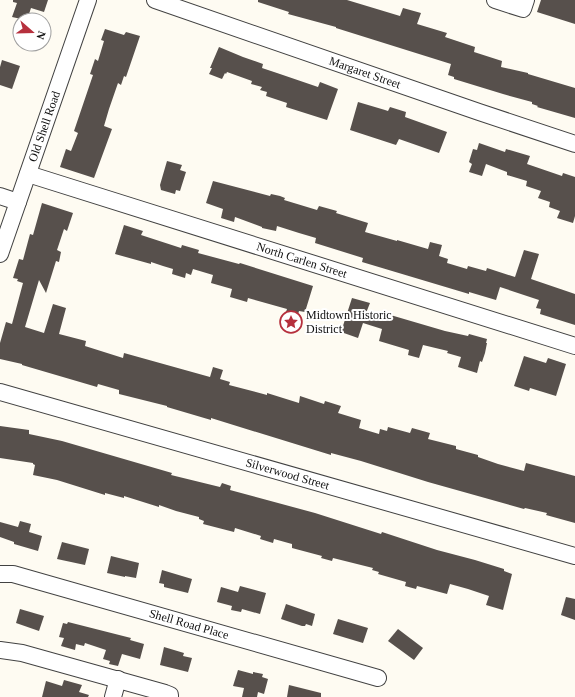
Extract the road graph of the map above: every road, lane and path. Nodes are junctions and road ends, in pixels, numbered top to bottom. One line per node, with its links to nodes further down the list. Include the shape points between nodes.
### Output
1 (88, 0): 6 (street, Old Shell Road)
2 (155, 0): 5 (street, Margaret Street)
3 (495, 0): 4 (street, via 524,9)
4 (526, 0)
5 (575, 144)
6 (28, 174): 8 (street, Old Shell Road); 10 (street, North Carlen Street)
7 (0, 196): 8 (street)
8 (18, 202): 9 (street, Old Shell Road)
9 (0, 254)
10 (575, 346)
11 (0, 392): 12 (street, Silverwood Street)
12 (575, 556)
13 (0, 574): 15 (street, Shell Road Place, via 12,574)
14 (0, 650): 16 (street, via 22,653)
15 (378, 678)
16 (118, 679): 17 (street); 18 (street)
17 (138, 691): 19 (street, via 165,693)
18 (113, 697)
19 (170, 697)

